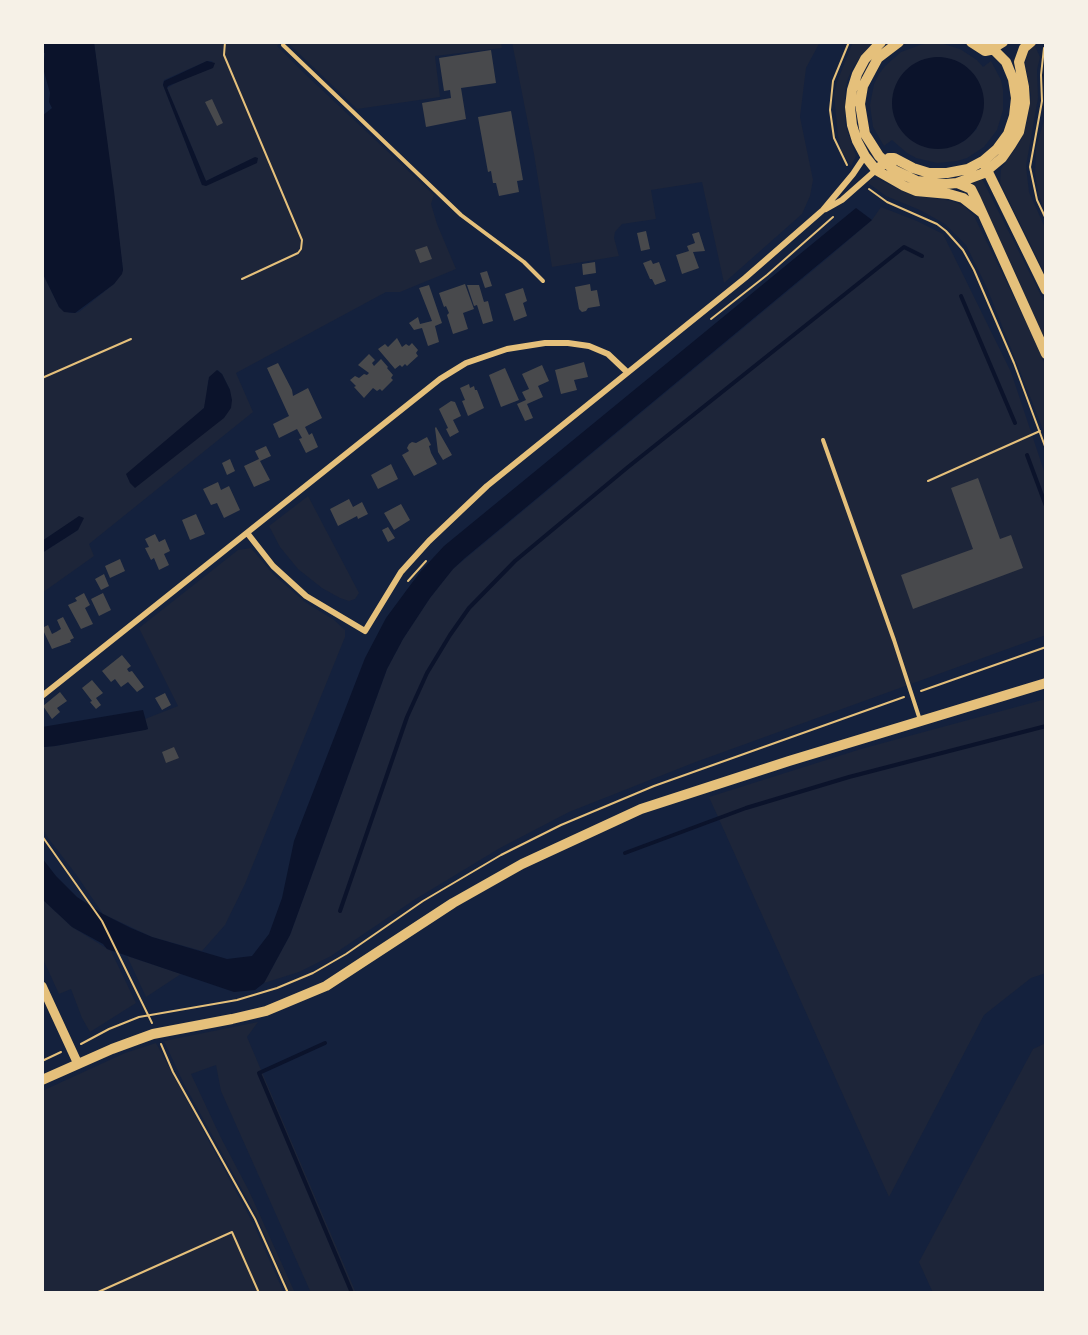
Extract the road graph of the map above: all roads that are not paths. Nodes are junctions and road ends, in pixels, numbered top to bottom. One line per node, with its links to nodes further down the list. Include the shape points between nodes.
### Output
1 (881, 42): 7 (main road, via 865,59 852,90 852,124)
2 (971, 42): 5 (main road, via 986,51)
3 (1031, 42): 9 (main road, via 1019,62 1026,103 1019,132 1002,158)
4 (894, 43): 8 (main road, via 870,70 860,104 865,134)
5 (994, 44): 9 (main road, via 1013,79 1016,98 1008,134)
6 (283, 45): 13 (lane, via 461,215)
7 (865, 156): 8 (main road); 11 (street)
8 (880, 166): 9 (main road, via 894,158 913,168 939,173); 10 (main road, via 917,181); 11 (street, via 842,200); 12 (main road, via 916,191 963,198)
9 (985, 166): 10 (main road); 14 (main road)
10 (957, 183): 12 (main road, via 971,189)
11 (823, 210): 16 (street)
12 (981, 212): 15 (main road)
13 (543, 280)
14 (1046, 290)
15 (1046, 354)
16 (627, 372): 18 (street, via 608,354 579,344 544,343 478,357 440,379); 18 (street, via 487,486 429,541 401,572 365,631 306,596 273,566)
17 (823, 440): 21 (lane)
18 (248, 534): 20 (street)
19 (1046, 683): 21 (main road)
20 (42, 696)
21 (921, 721): 23 (main road, via 641,809 522,864 453,903 326,986 266,1011 156,1033)
22 (42, 986): 23 (street)
23 (78, 1064): 24 (main road)
24 (42, 1080)

